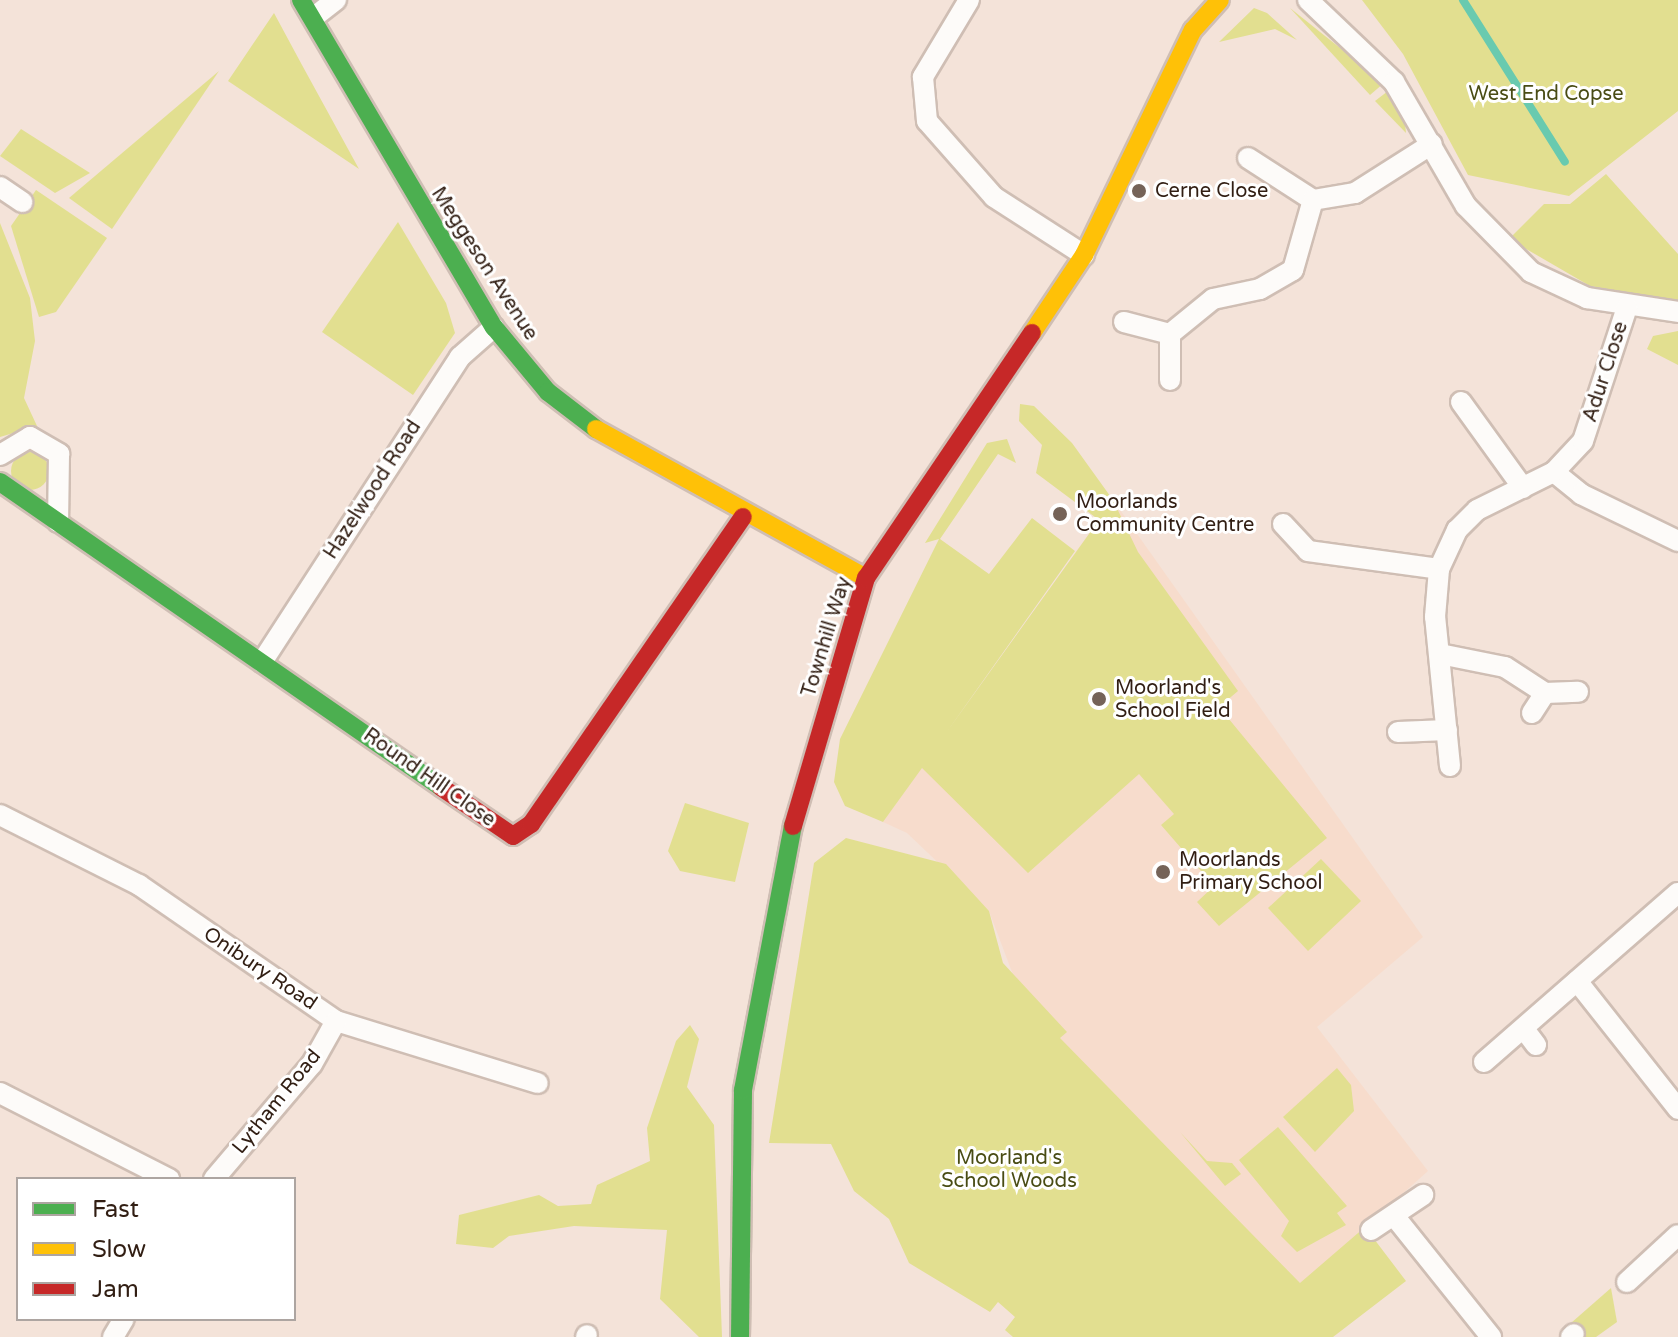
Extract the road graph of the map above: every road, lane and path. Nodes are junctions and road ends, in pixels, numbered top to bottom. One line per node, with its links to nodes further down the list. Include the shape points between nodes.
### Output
1 (301, 0): 7 (street, Meggeson Avenue)
2 (336, 0): 7 (street)
3 (969, 0): 14 (street, via 923,77 927,121 994,197)
4 (1193, 0): 8 (street, Townhill Way)
5 (1220, 0): 8 (street, Townhill Way)
6 (1312, 1): 9 (street, via 1394,82)
7 (314, 17): 18 (street, Meggeson Avenue)
8 (1193, 30): 14 (street, Townhill Way)
9 (1432, 144): 12 (street, via 1355,193); 15 (street, via 1466,206 1531,272)
10 (1248, 158): 12 (street)
11 (0, 187): 13 (street)
12 (1313, 200): 19 (street, via 1293,270 1260,289 1213,299)
13 (22, 202)
14 (1084, 255): 31 (street, Townhill Way)
15 (1627, 307): 16 (street); 23 (street, Adur Close, via 1583,441)
16 (1678, 312)
17 (1124, 322): 19 (street)
18 (494, 327): 26 (street, Meggeson Avenue, via 548,392 600,435); 33 (street, Hazelwood Road, via 460,357)
19 (1170, 334): 20 (street)
20 (1170, 380)
21 (1461, 402): 25 (street)
22 (0, 455): 27 (street, via 30,437 59,454)
23 (1554, 472): 25 (street, Adur Close); 29 (street, via 1581,494)
24 (0, 482): 27 (street, Round Hill Close)
25 (1523, 488): 30 (street, Adur Close, via 1477,510 1457,530)
26 (743, 517): 31 (street, Meggeson Avenue); 33 (street, Round Hill Close, via 531,824 513,836)
27 (58, 522): 33 (street, Round Hill Close)
28 (1283, 524): 30 (street, via 1308,551)
29 (1678, 541)
30 (1439, 569): 32 (street, Adur Close)
31 (866, 578): 55 (street, Townhill Way, via 784,856 757,992 742,1104)
32 (1440, 654): 35 (street, via 1505,667); 37 (street, Adur Close)
33 (262, 662)
34 (1578, 692): 35 (street)
35 (1545, 693): 36 (street)
36 (1532, 713)
37 (1447, 730): 38 (street); 39 (street, Adur Close)
38 (1398, 732)
39 (1450, 766)
40 (0, 815): 43 (street, Onibury Road, via 139,885)
41 (1678, 893): 42 (street)
42 (1577, 981): 44 (street, via 1530,1037); 47 (street)
43 (336, 1021): 45 (street, Onibury Road); 49 (street, Lytham Road, via 312,1064)
44 (1484, 1062)
45 (538, 1083)
46 (0, 1093): 48 (street)
47 (1678, 1109)
48 (165, 1177)
49 (216, 1177)
50 (1423, 1195): 51 (street)
51 (1395, 1217): 52 (street); 56 (street)
52 (1371, 1230)
53 (1678, 1235): 54 (street)
54 (1627, 1282)
55 (740, 1337)
56 (1491, 1337)

